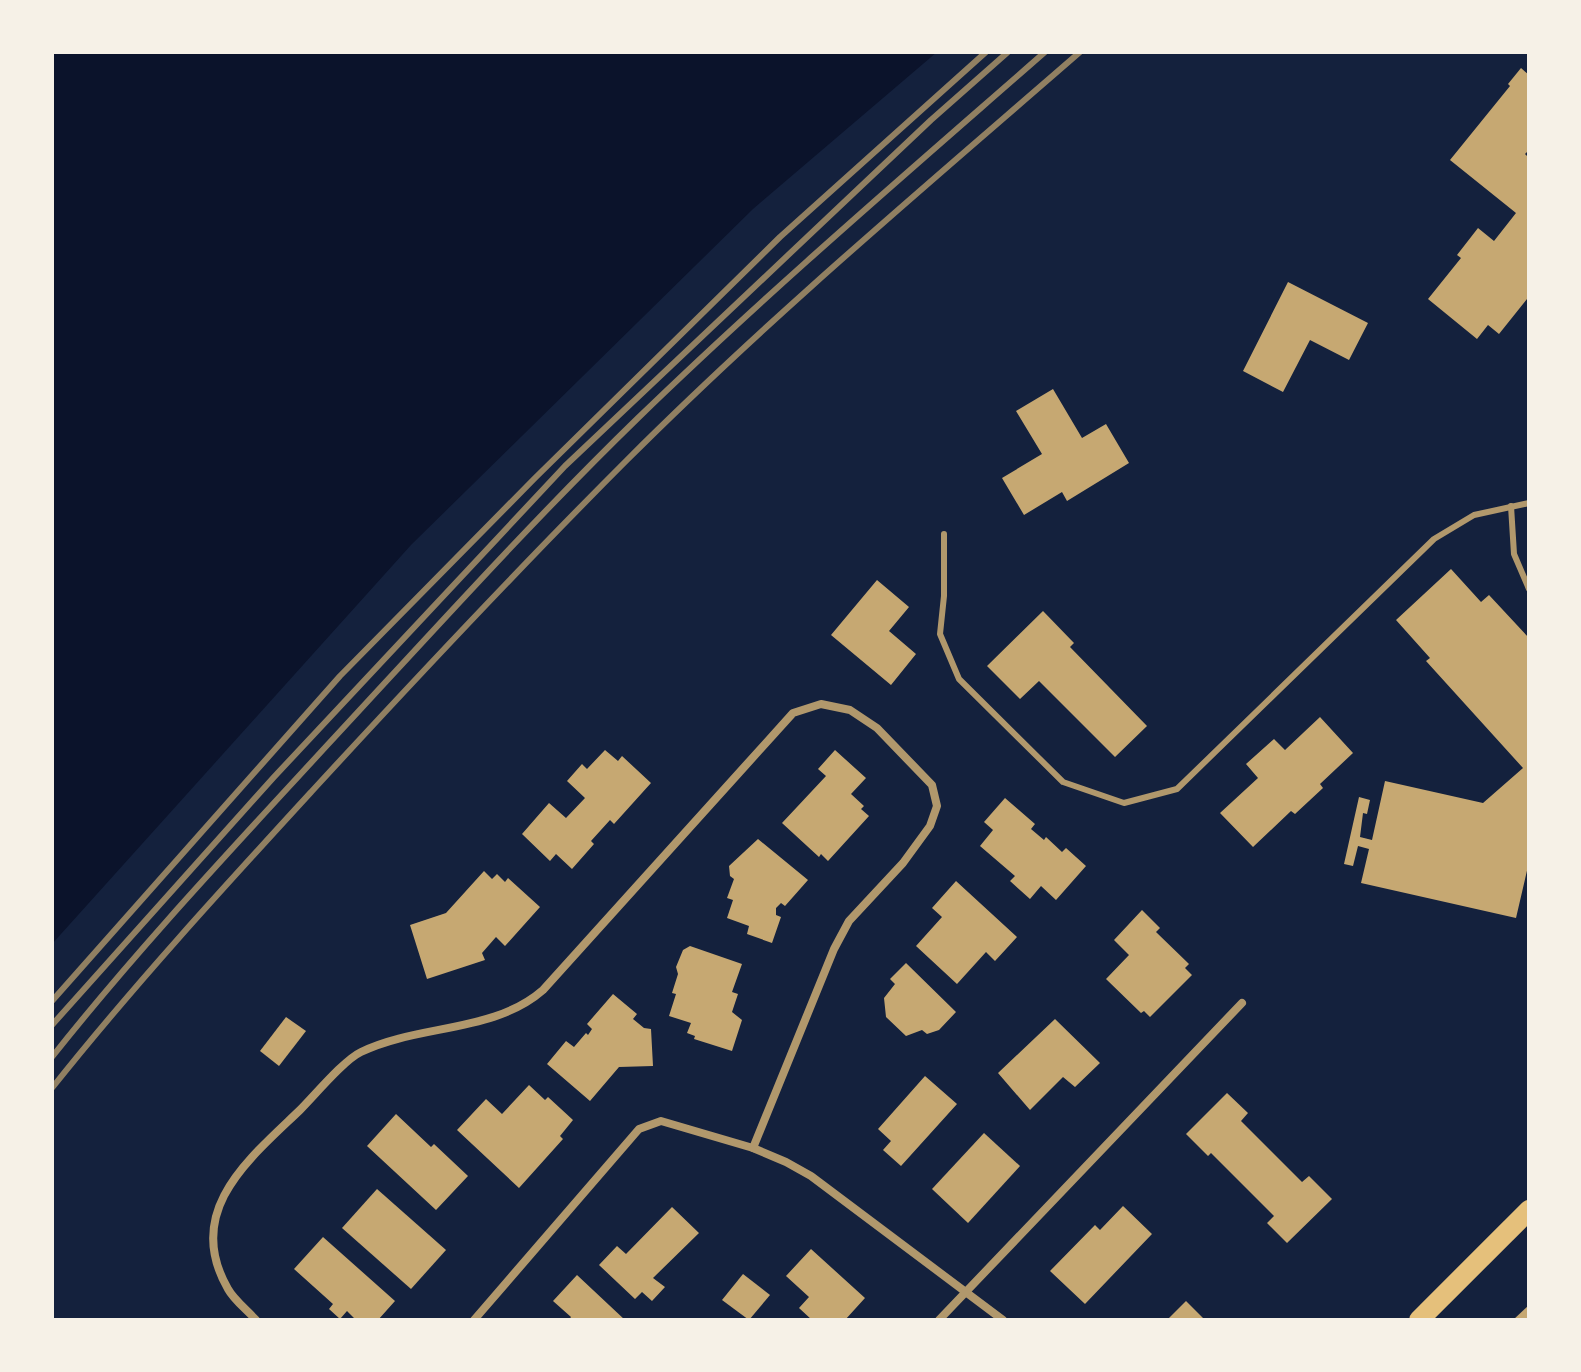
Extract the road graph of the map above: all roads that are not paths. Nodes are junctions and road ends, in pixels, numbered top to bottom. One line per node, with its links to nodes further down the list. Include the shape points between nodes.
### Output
1 (1529, 503): 2 (lane)
2 (1511, 506): 3 (lane, via 1474,515 1434,539 1177,789 1124,803 1063,782 959,679 940,634); 4 (lane, via 1514,554)
3 (944, 534)
4 (1529, 589)
5 (1242, 1003): 8 (street)
6 (753, 1148): 8 (street, via 811,1176); 9 (street, via 849,921 903,863 930,826 937,806 932,785 877,728 850,710 821,704 793,713 527,1004 357,1054 251,1157 229,1183 215,1215 214,1254 228,1290); 10 (street, via 661,1121 639,1129)
7 (1529, 1210): 13 (main road)
8 (966, 1293): 11 (street); 12 (street)
9 (256, 1320)
10 (474, 1320)
11 (939, 1320)
12 (1003, 1320)
13 (1419, 1320)

